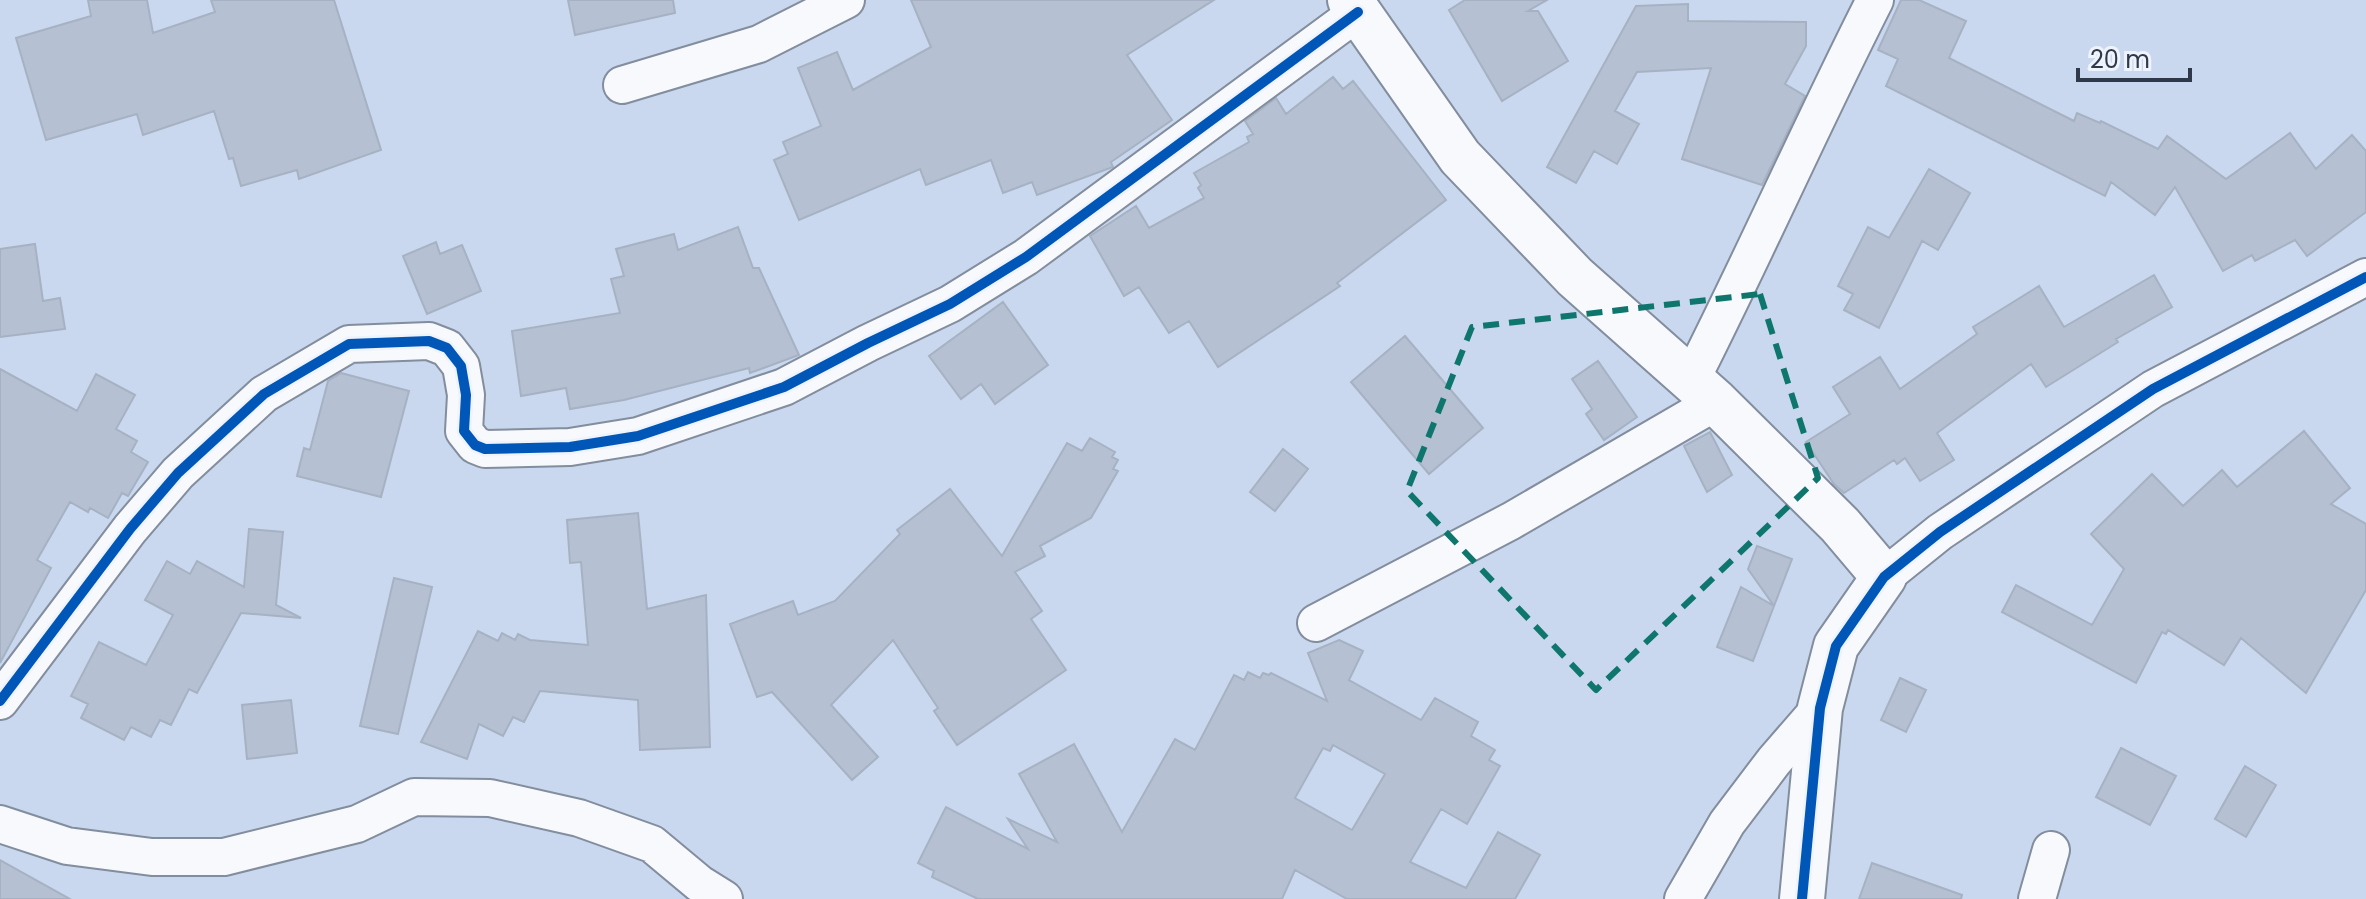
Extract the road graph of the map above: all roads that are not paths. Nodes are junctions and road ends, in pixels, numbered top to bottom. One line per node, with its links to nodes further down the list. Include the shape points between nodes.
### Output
1 (846, 0): 4 (street, via 759,44)
2 (1875, 0): 6 (street, via 1754,255)
3 (1354, 6): 6 (street, via 1460,157 1575,277); 9 (street, via 1026,257 950,304 784,387 638,436 570,447 485,449 464,431 461,366 447,348 429,341 349,344 264,394 178,473)
4 (622, 85)
5 (2366, 277): 7 (street, via 2153,389 1940,532)
6 (1704, 391): 7 (street, via 1840,525); 8 (street, via 1511,521)
7 (1884, 577): 10 (street, via 1836,646)
8 (1316, 623)
9 (0, 701)
10 (1820, 708): 14 (street, via 1727,823); 15 (street)
11 (0, 824): 13 (street, via 67,846 152,857 224,857 357,824 414,797 490,798 579,818 652,844)
12 (2051, 850): 16 (street)
13 (706, 894)
14 (1683, 899)
15 (1802, 899)
16 (2037, 899)

